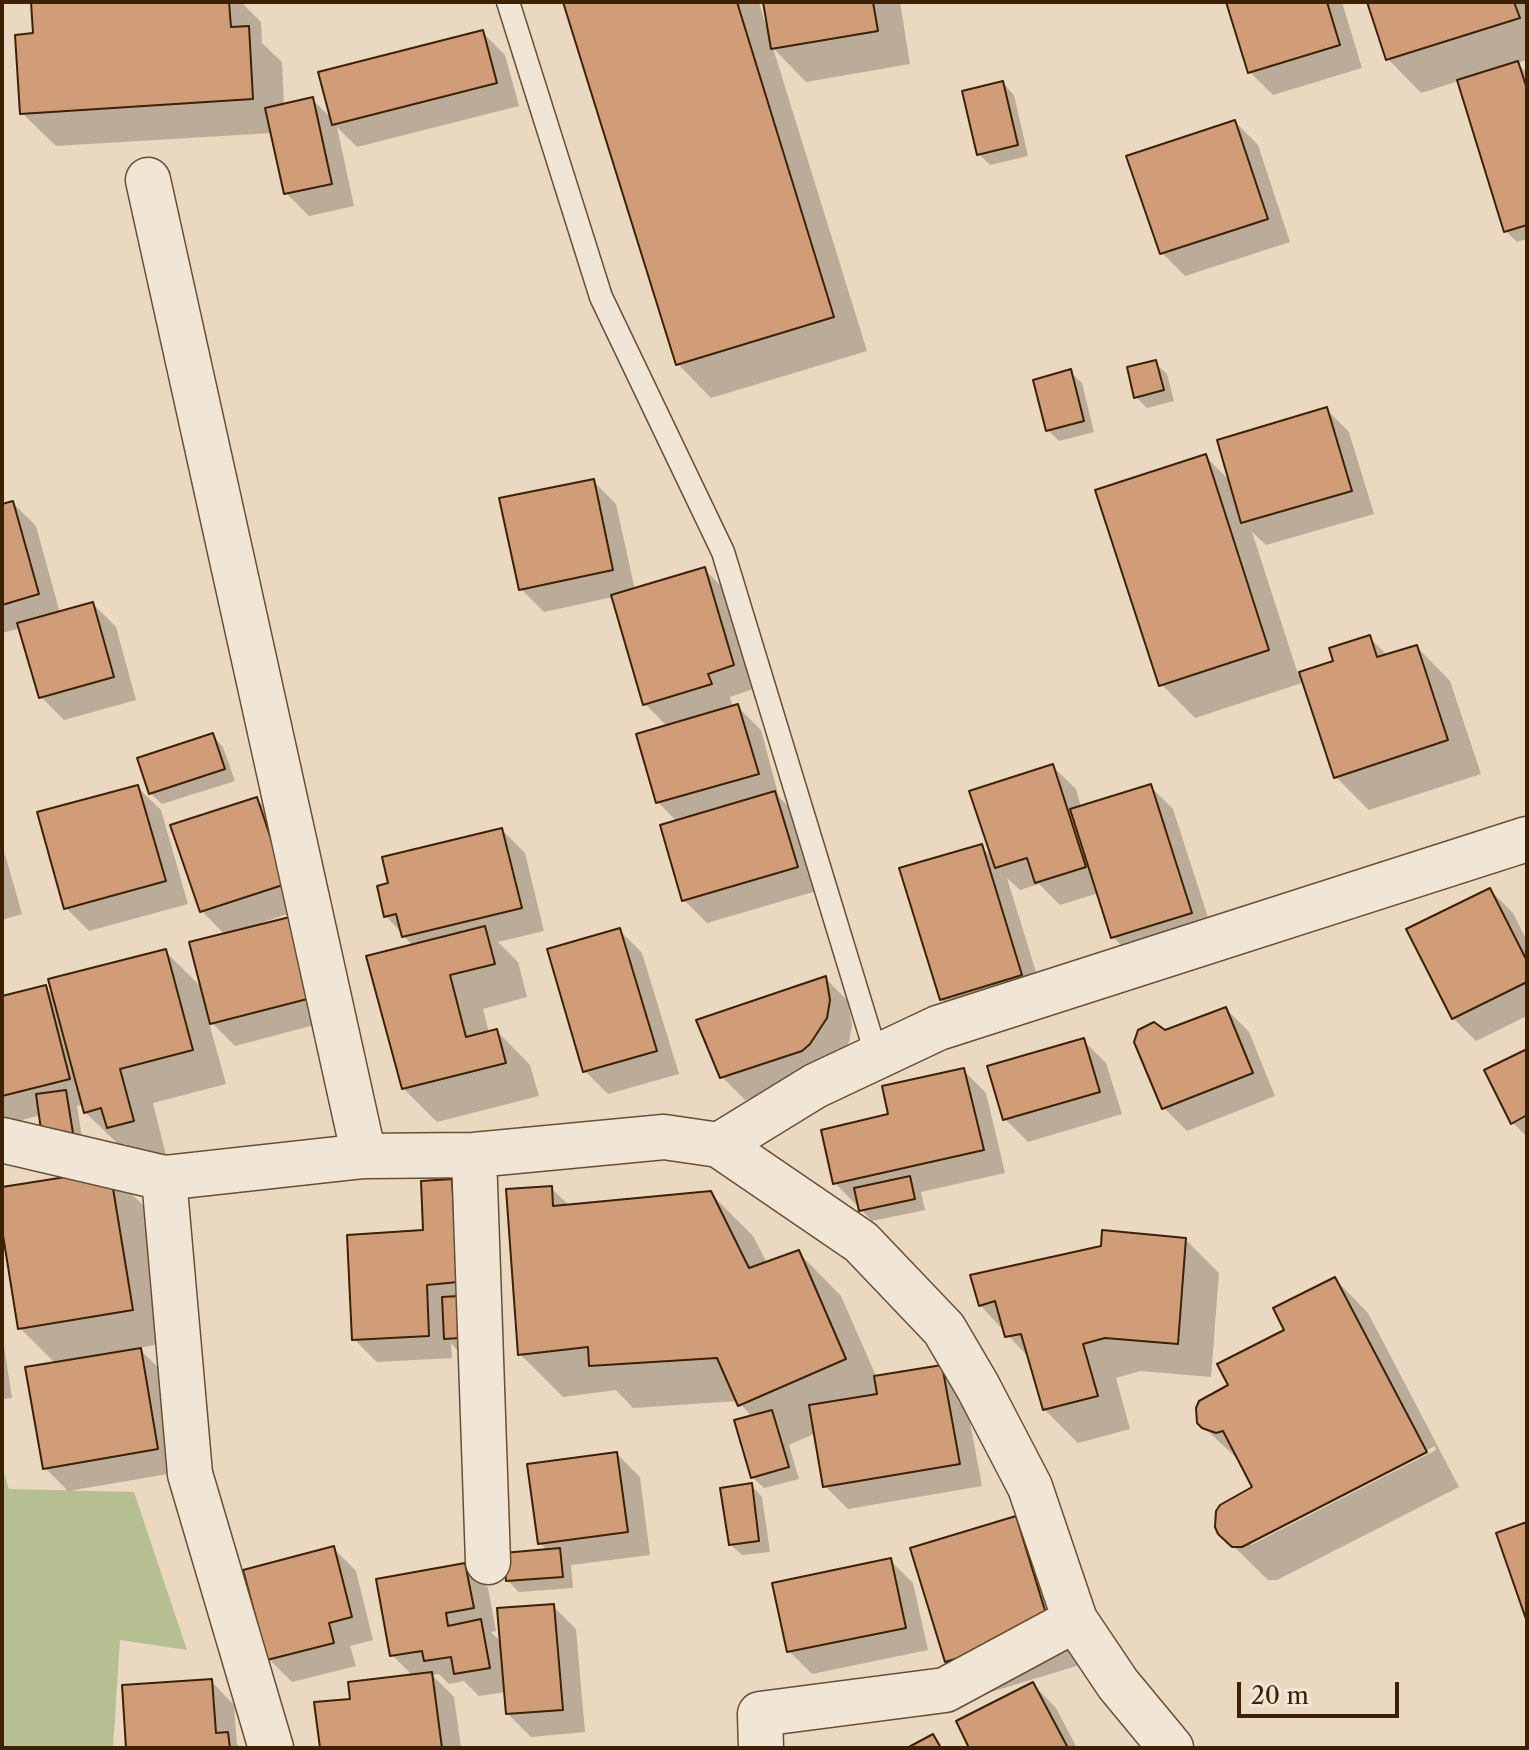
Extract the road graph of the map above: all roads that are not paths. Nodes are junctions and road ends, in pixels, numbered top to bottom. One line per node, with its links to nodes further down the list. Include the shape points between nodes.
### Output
1 (508, 2): 4 (lane, via 601,297 723,552)
2 (148, 180): 8 (street)
3 (1527, 839): 4 (street, via 938,1028)
4 (877, 1057): 6 (street, via 815,1086)
5 (2, 1140): 9 (street)
6 (719, 1145): 7 (street, via 664,1137); 11 (street, via 861,1242 944,1329 1030,1487)
7 (474, 1155): 8 (street); 10 (street)
8 (364, 1156): 9 (street)
9 (164, 1178): 12 (street, via 190,1474)
10 (488, 1562)
11 (1075, 1620): 13 (street, via 945,1690 760,1714); 14 (street)
12 (271, 1748)
13 (761, 1748)
14 (1171, 1748)

